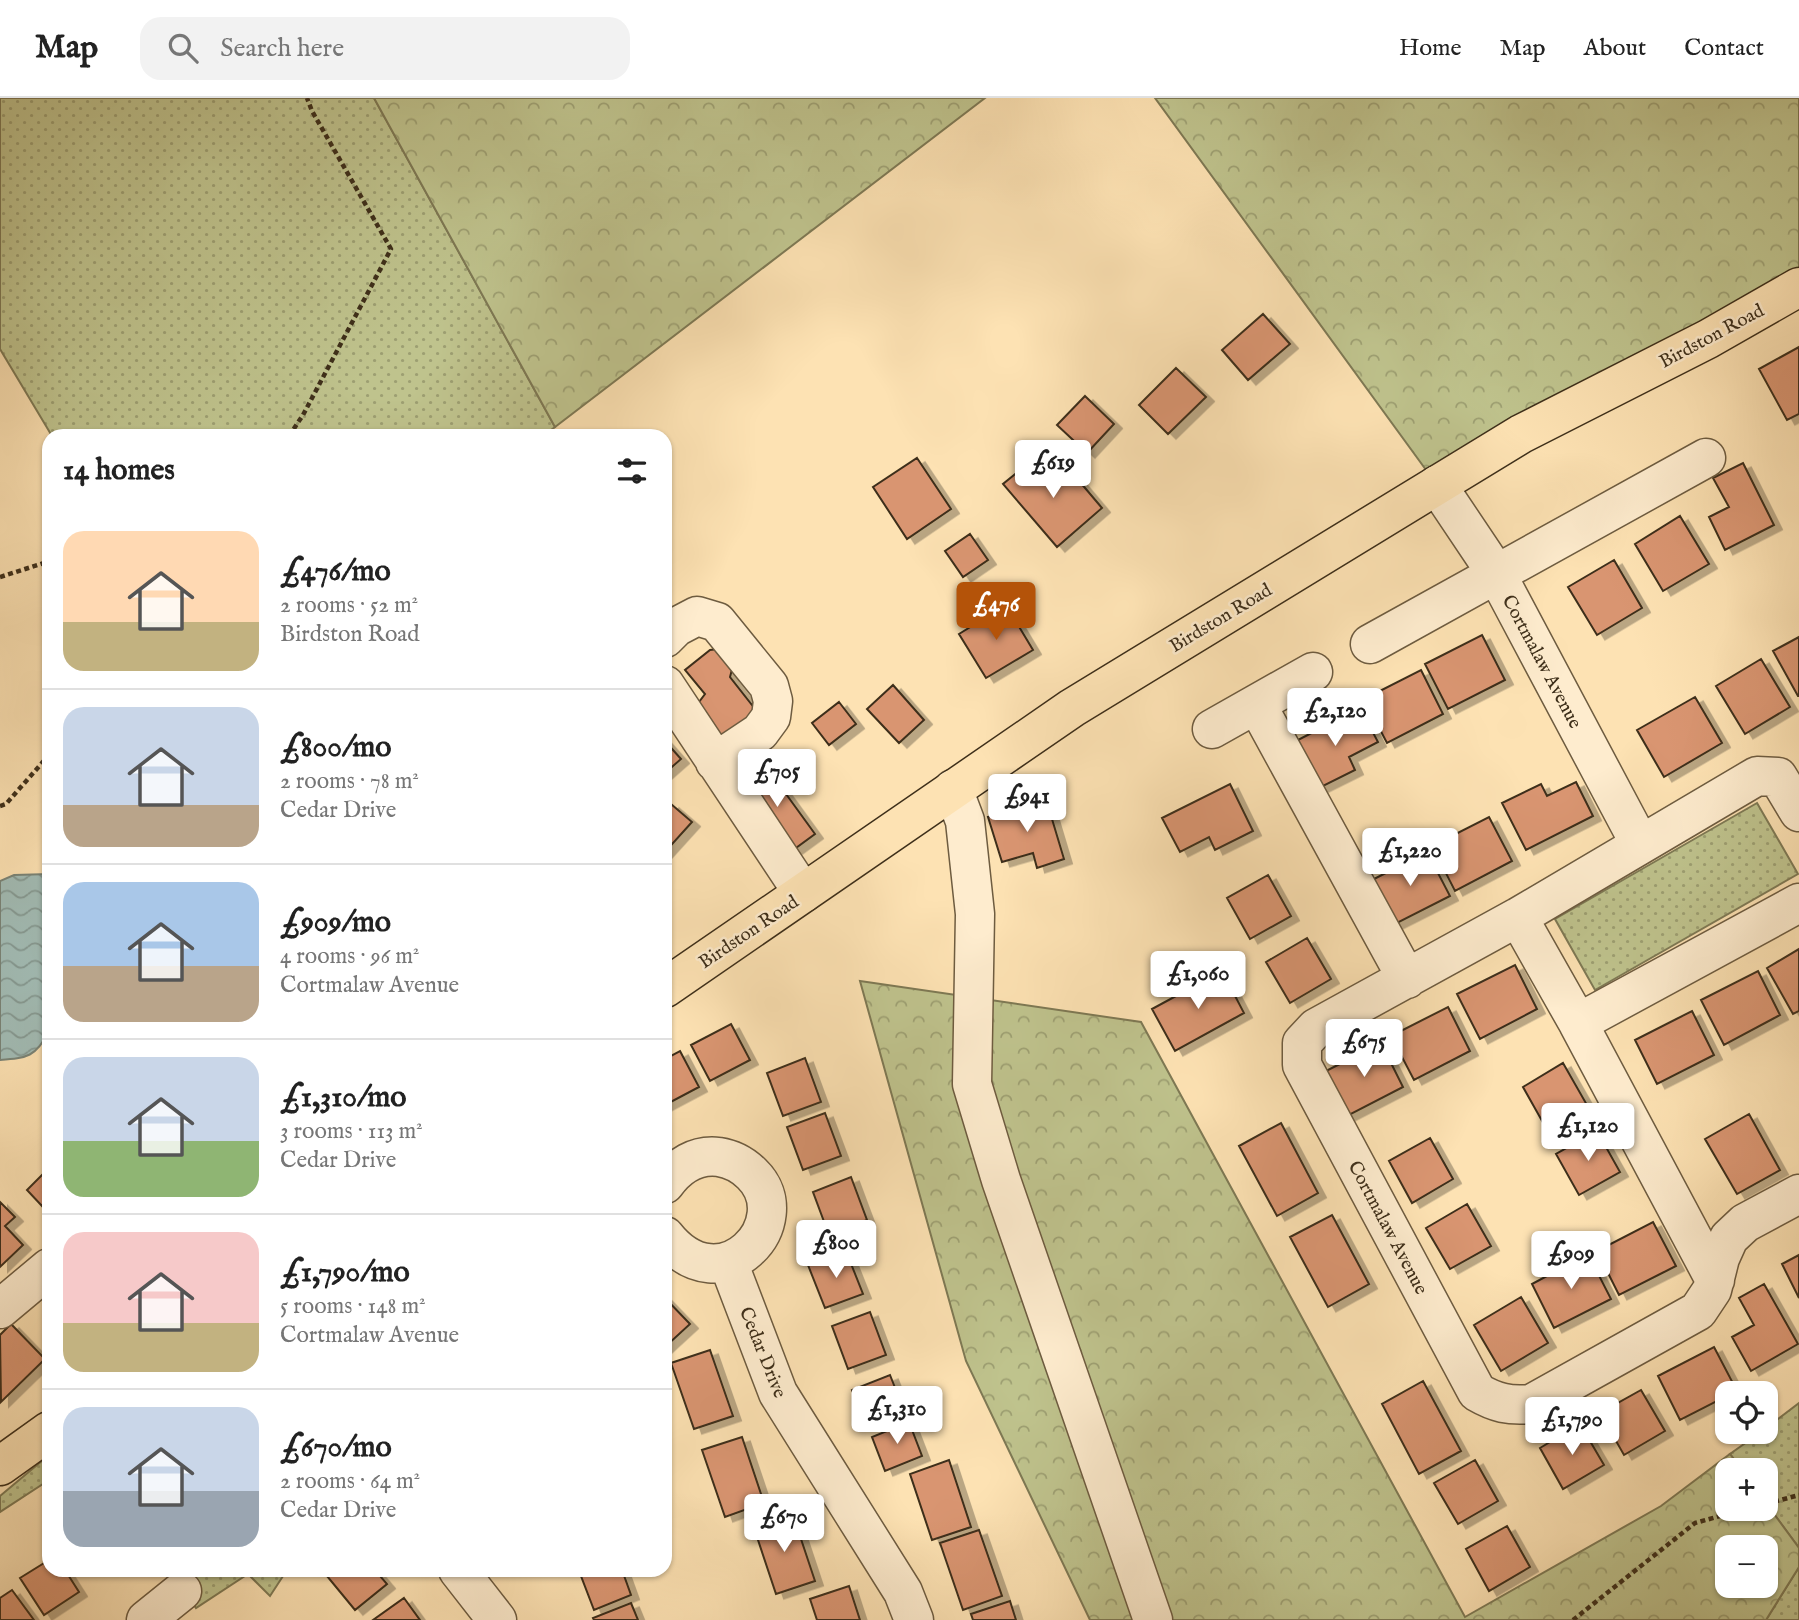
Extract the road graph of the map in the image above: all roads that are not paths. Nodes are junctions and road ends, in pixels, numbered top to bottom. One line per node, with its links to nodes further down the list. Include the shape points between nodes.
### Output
1 (1799, 287): 3 (main road, Birdston Road, via 1521,434)
2 (1706, 458): 4 (street)
3 (1437, 485): 4 (street, Cortmalaw Avenue); 12 (main road, Birdston Road, via 1072,708)
4 (1496, 573): 6 (street); 14 (street, Cortmalaw Avenue)
5 (672, 631): 11 (street, via 697,616 717,622 769,686 771,717 760,732)
6 (1370, 644)
7 (1313, 672): 9 (street)
8 (672, 696): 11 (street)
9 (1258, 705): 10 (street); 18 (street)
10 (1212, 729)
11 (715, 762): 15 (street)
12 (953, 789): 15 (main road, Birdston Road); 35 (street, via 965,821 975,914 972,1084)
13 (1799, 812): 14 (street, Cortmalaw Avenue, via 1778,777 1757,776)
14 (1640, 844): 17 (street, Cortmalaw Avenue)
15 (803, 893): 19 (main road, Birdston Road)
16 (1799, 903): 20 (street)
17 (1518, 917): 18 (street, Cortmalaw Avenue); 20 (street)
18 (1407, 979): 26 (street, Cortmalaw Avenue, via 1316,1028 1302,1043 1302,1065 1477,1392 1510,1406 1531,1404 1699,1311)
19 (672, 983)
20 (1578, 1023): 26 (street)
21 (672, 1175): 24 (street, via 693,1160 711,1156 728,1158 756,1178 764,1193 763,1227 743,1255)
22 (1799, 1194): 26 (street, Cortmalaw Avenue, via 1745,1223 1729,1238)
23 (672, 1245): 24 (street, via 692,1260)
24 (727, 1262): 34 (street, Cedar Drive, via 778,1393 903,1592)
25 (42, 1274): 27 (street)
26 (1715, 1280)
27 (0, 1308)
28 (42, 1435): 29 (main road)
29 (0, 1466)
30 (463, 1577): 33 (street)
31 (183, 1591): 32 (street)
32 (146, 1620)
33 (497, 1620)
34 (914, 1620)
35 (1153, 1620)

